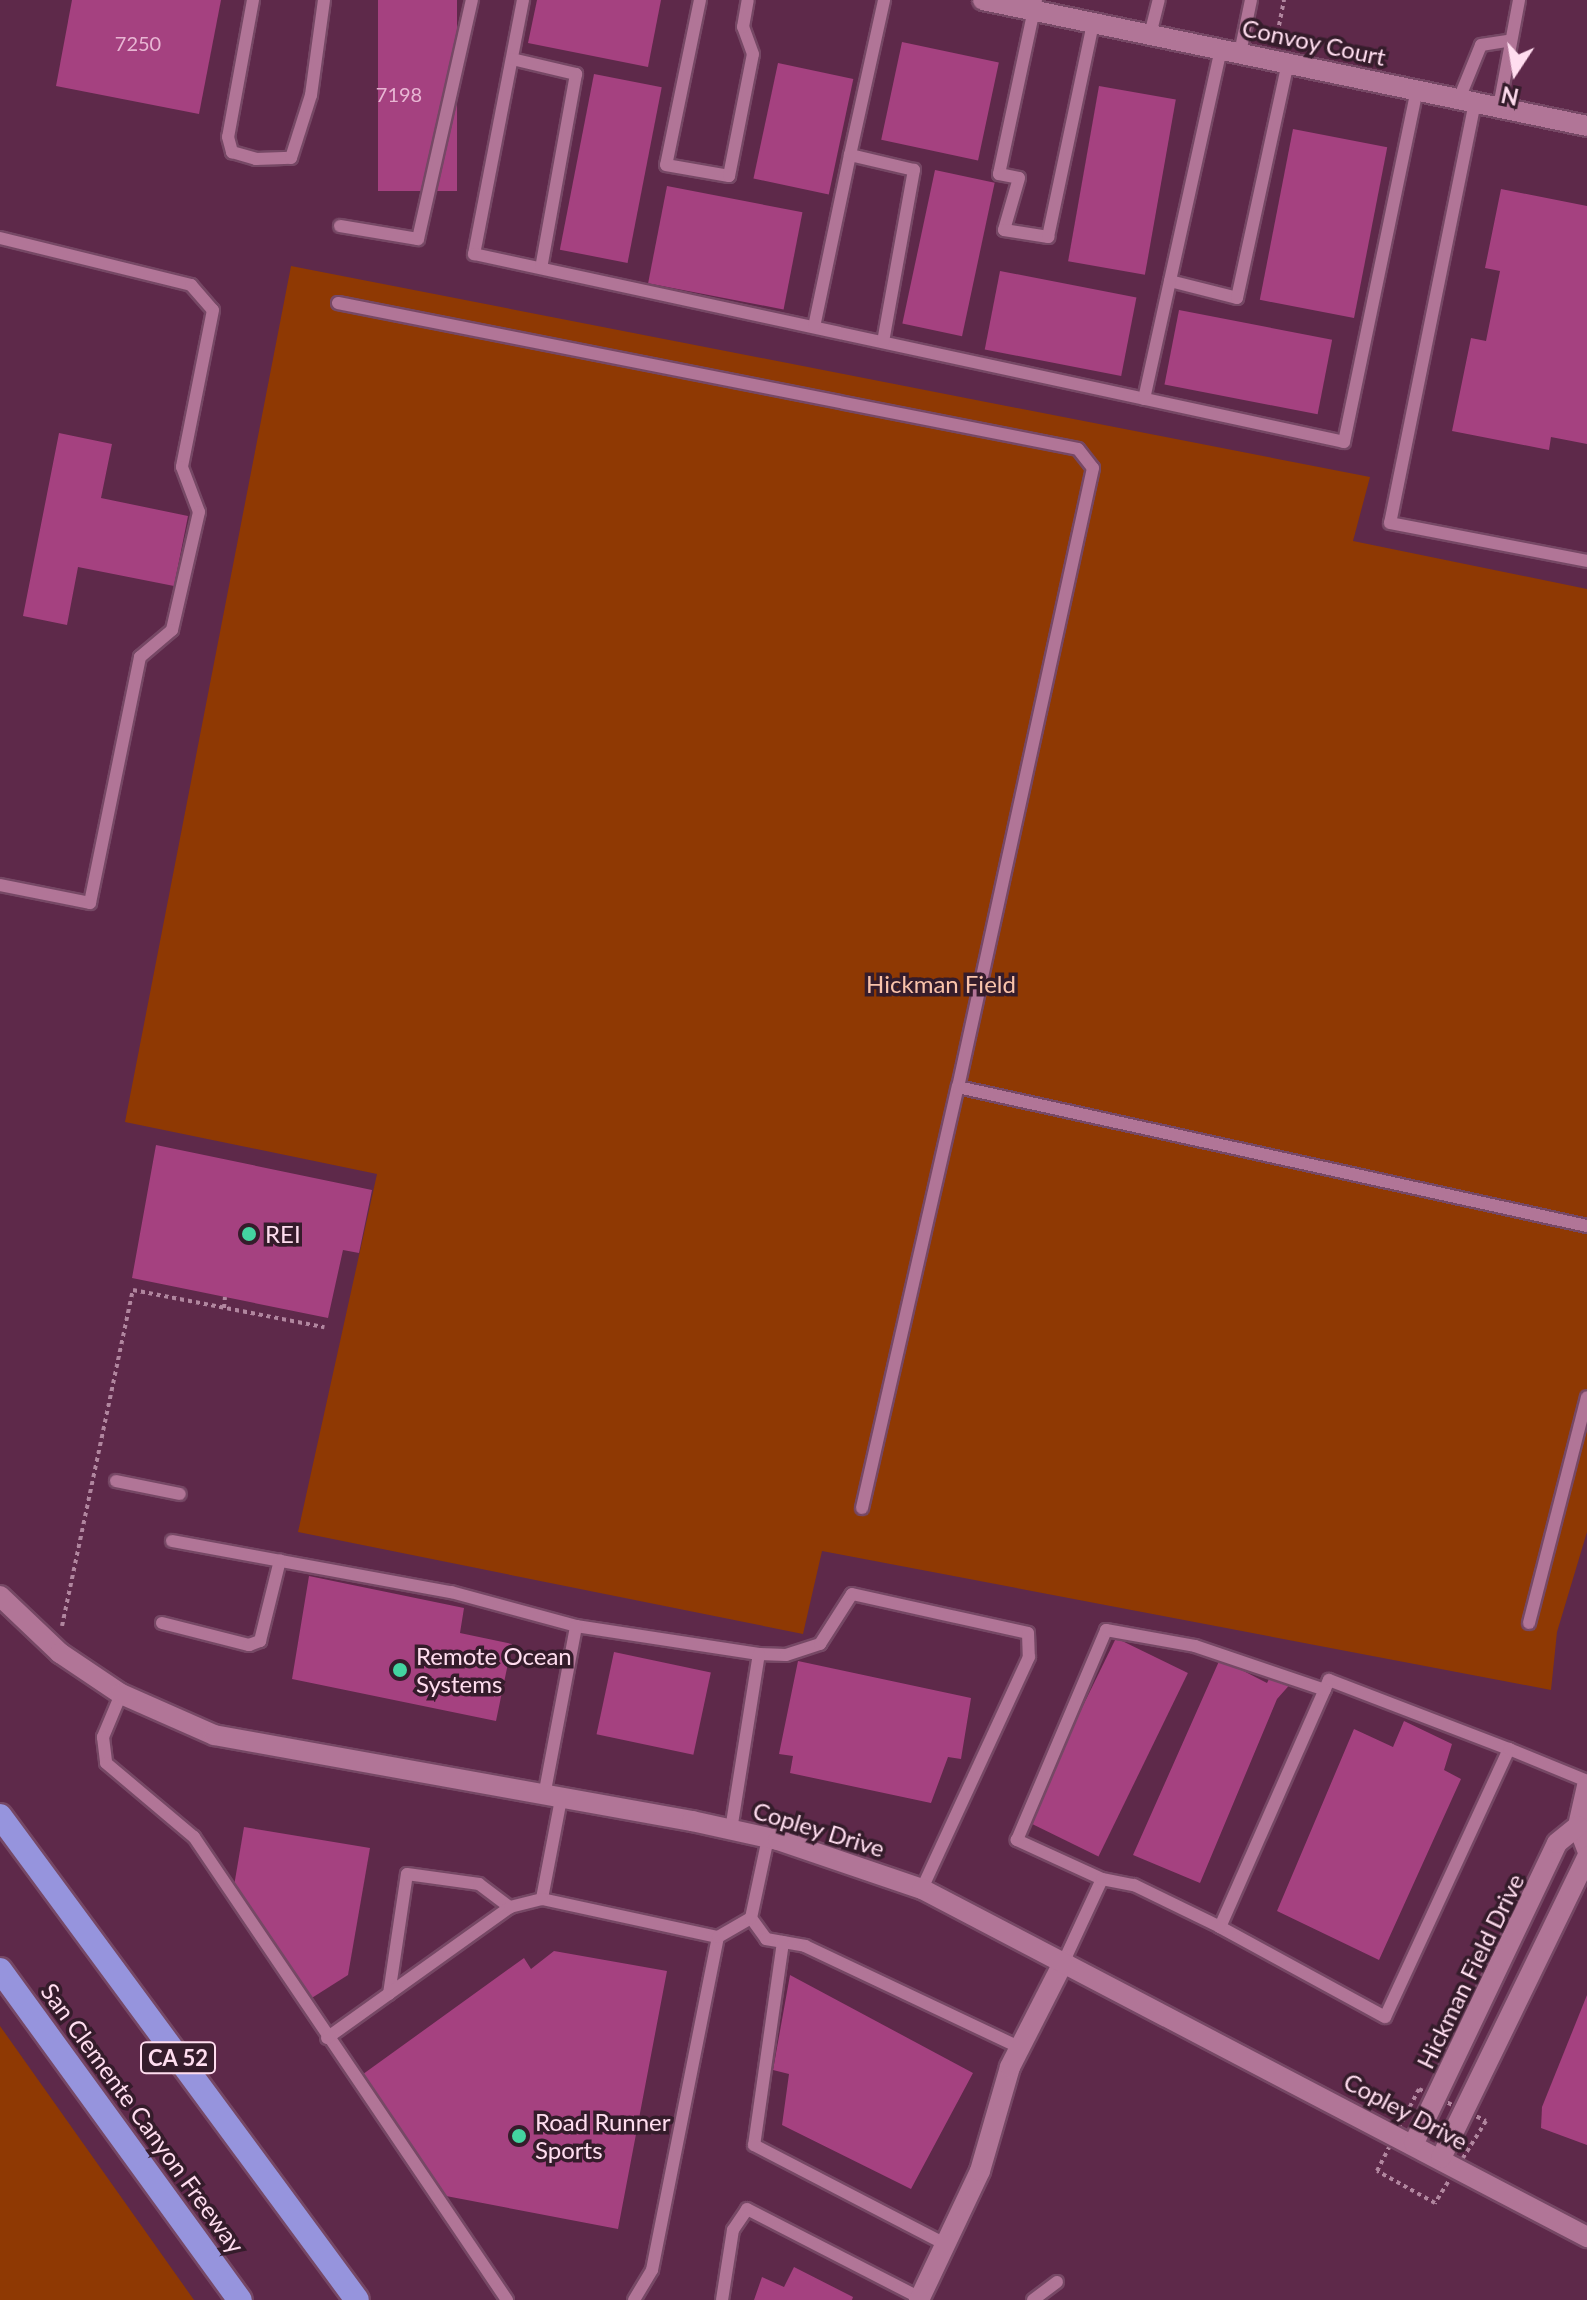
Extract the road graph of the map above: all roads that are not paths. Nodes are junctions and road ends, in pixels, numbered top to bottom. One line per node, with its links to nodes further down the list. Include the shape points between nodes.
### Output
1 (253, 0): 2 (lane, via 228,137 232,152 256,159 291,158 311,95)
2 (324, 0)
3 (472, 0): 24 (lane, via 418,239)
4 (523, 0): 17 (lane)
5 (700, 0): 6 (lane, via 666,165 729,176 753,54 743,27)
6 (748, 0)
7 (884, 0): 23 (lane)
8 (983, 0): 12 (street, Convoy Court)
9 (1159, 0): 14 (lane)
10 (1251, 0): 16 (lane)
11 (1519, 0): 15 (lane)
12 (1034, 5): 13 (street, Convoy Court); 13 (lane, via 999,174 1019,178 1004,230 1048,237)
13 (1093, 23): 14 (street, Convoy Court)
14 (1150, 35): 16 (street, Convoy Court)
15 (1511, 40): 20 (lane, via 1481,45); 21 (lane)
16 (1231, 51): 18 (street, Convoy Court); 27 (lane)
17 (512, 59): 26 (lane, via 576,74); 26 (lane, via 474,254)
18 (1288, 63): 19 (street, Convoy Court); 27 (lane, via 1237,298)
19 (1417, 90): 20 (street, Convoy Court); 31 (lane, via 1344,442)
20 (1467, 101): 21 (street, Convoy Court); 32 (lane, via 1390,523)
21 (1499, 107): 22 (street, Convoy Court)
22 (1587, 126)
23 (850, 155): 29 (lane); 30 (lane, via 914,170)
24 (340, 226)
25 (0, 238): 33 (lane, via 191,285 213,310 182,467 199,512 172,630 140,657 90,903)
26 (541, 268): 29 (lane)
27 (1170, 281): 31 (lane)
28 (338, 303): 34 (lane, via 1078,449 1093,468)
29 (814, 327): 30 (lane)
30 (883, 342): 31 (lane)
31 (1144, 399)
32 (1587, 561)
33 (0, 885)
34 (958, 1087): 35 (lane); 39 (lane)
35 (1587, 1226)
36 (1587, 1397): 44 (lane)
37 (116, 1481): 38 (lane)
38 (180, 1494)
39 (862, 1508)
40 (172, 1541): 41 (lane)
41 (280, 1560): 43 (lane, via 260,1641 249,1645); 45 (lane)
42 (0, 1596): 48 (street, Copley Drive, via 51,1645)
43 (162, 1623)
44 (1529, 1623)
45 (576, 1626): 46 (lane); 51 (lane)
46 (759, 1654): 54 (lane); 59 (lane, via 786,1655 820,1644 852,1594 1028,1633 1029,1657)
47 (1325, 1690): 49 (lane, via 1329,1680); 58 (lane, via 1195,1646 1106,1630 1017,1840); 63 (lane)
48 (121, 1694): 51 (street, Copley Drive, via 214,1735 274,1750); 69 (lane, via 103,1737 106,1763 194,1837)
49 (1509, 1749): 50 (lane); 63 (lane, via 1385,2017)
50 (1587, 1784): 53 (street)
51 (553, 1797): 54 (street, Copley Drive); 60 (lane)
52 (0, 1816): 78 (highway, CA 52)
53 (1578, 1826): 56 (street); 71 (street, Hickman Field Drive, via 1557,1843)
54 (731, 1830): 55 (street, Copley Drive)
55 (768, 1838): 59 (street, Copley Drive); 62 (lane)
56 (1587, 1850)
57 (1587, 1857): 72 (street)
58 (1102, 1879): 63 (lane, via 1134,1885); 66 (lane)
59 (922, 1889): 66 (street, Copley Drive)
60 (542, 1899): 61 (lane); 64 (lane)
61 (510, 1907): 68 (lane); 68 (lane, via 479,1884 407,1874)
62 (751, 1918): 64 (lane); 65 (lane, via 766,1939)
63 (1220, 1927)
64 (718, 1937): 80 (lane, via 652,2270)
65 (783, 1942): 70 (lane, via 805,1946); 74 (lane, via 754,2145)
66 (1064, 1961): 70 (street); 71 (street, Copley Drive)
67 (0, 1970): 77 (highway, San Clemente Canyon Freeway)
68 (389, 1994): 69 (lane)
69 (327, 2038): 79 (lane)
70 (1019, 2047): 74 (street, via 980,2171)
71 (1414, 2143): 72 (street, Copley Drive)
72 (1441, 2158): 73 (street, Copley Drive)
73 (1587, 2237)
74 (947, 2245): 76 (street)
75 (1057, 2282): 82 (lane)
76 (920, 2299): 81 (lane, via 747,2209 733,2230)
77 (240, 2300)
78 (357, 2300)
79 (507, 2300)
80 (634, 2300)
81 (722, 2300)
82 (1033, 2300)

